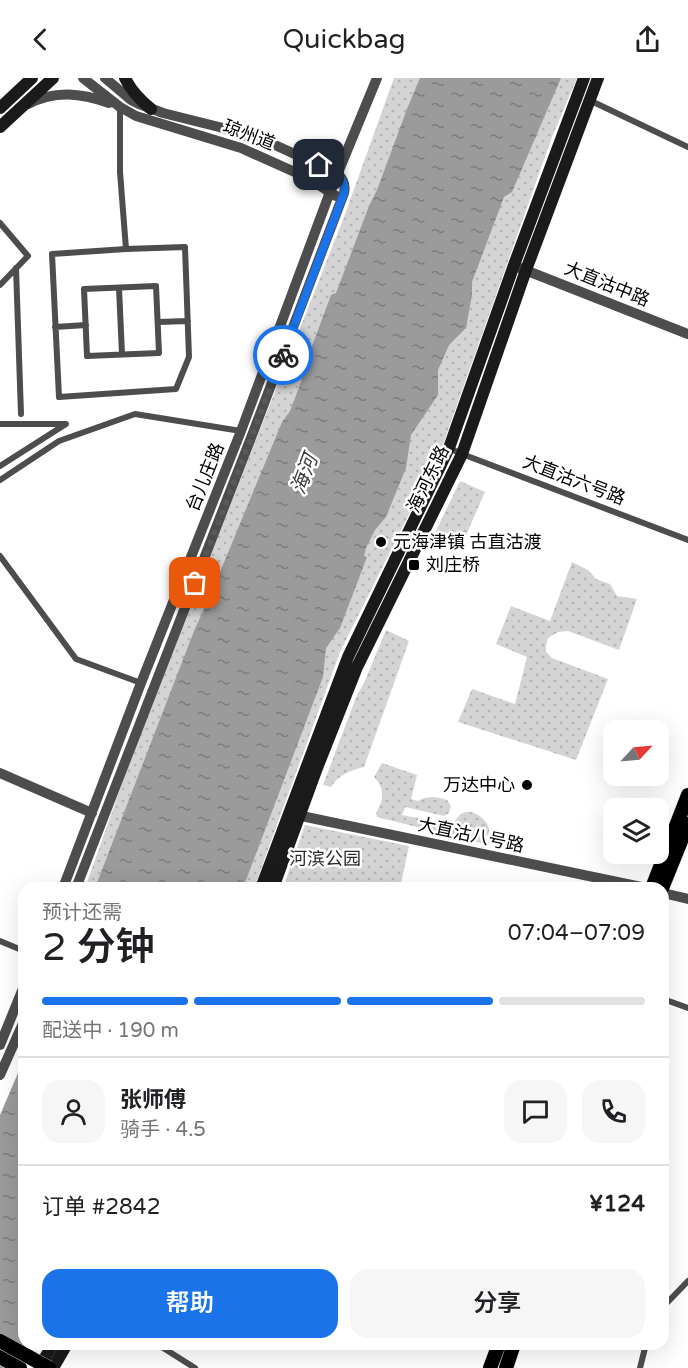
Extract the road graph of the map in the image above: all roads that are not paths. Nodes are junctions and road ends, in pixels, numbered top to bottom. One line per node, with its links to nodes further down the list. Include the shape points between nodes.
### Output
1 (32, 78): 12 (main road)
2 (53, 78): 10 (main road)
3 (83, 78): 11 (street, 琼州道)
4 (105, 78): 13 (street, 琼州道, via 131,100)
5 (125, 78): 13 (main road)
6 (377, 78): 16 (street, 台儿庄路)
7 (584, 78): 21 (main road, 海河东路)
8 (598, 78): 9 (main road, 海河东路)
9 (589, 100): 15 (street); 21 (main road, 海河东路)
10 (22, 106): 11 (street, via 66,94 90,96); 14 (main road)
11 (120, 107): 17 (street, 琼州道, via 146,119 241,148); 20 (street)
12 (0, 108)
13 (151, 109): 16 (street, 琼州道, via 275,146)
14 (0, 127)
15 (688, 147)
16 (338, 174): 17 (street, 台儿庄路); 18 (street, via 345,187)
17 (330, 192): 18 (street, 琼州道); 34 (street, 台儿庄路)
18 (341, 201): 48 (street, 台儿庄路)
19 (0, 223): 22 (street, via 28,256)
20 (126, 249): 25 (street, via 185,247); 29 (street, via 52,254)
21 (521, 265): 28 (street, 大直沽中路); 30 (street, 大直沽中路); 35 (main road, 海河东路); 36 (main road, 海河东路)
22 (16, 268): 23 (street); 32 (street)
23 (0, 285)
24 (119, 288): 26 (street, via 156,286); 27 (street, via 84,289); 31 (street)
25 (188, 321): 26 (street); 29 (street, via 189,357 176,389 59,397)
26 (158, 322): 31 (street, via 159,352)
27 (86, 325): 29 (street); 31 (street, via 87,356)
28 (688, 326)
29 (56, 327)
30 (688, 334)
31 (122, 354)
32 (21, 414)
33 (0, 424): 37 (street, via 66,424)
34 (241, 431): 38 (street, via 135,414 59,441); 41 (street, 台儿庄路)
35 (449, 448): 36 (street, 大直沽六号路); 45 (main road, 海河东路, via 348,657)
36 (462, 454): 39 (street, 大直沽六号路); 45 (main road, 海河东路, via 357,667)
37 (0, 466)
38 (0, 480)
39 (688, 540)
40 (0, 556): 41 (street, via 76,658)
41 (141, 683): 44 (street, 台儿庄路)
42 (0, 773): 44 (street)
43 (688, 795): 52 (main road)
44 (92, 813): 47 (street, 台儿庄路)
45 (294, 814): 49 (main road, 海河东路); 50 (main road, 海河东路); 51 (street, 大直沽八号路)
46 (688, 824): 53 (main road)
47 (65, 882)
48 (78, 882)
49 (264, 882)
50 (275, 882)
51 (617, 882)
52 (654, 882)
53 (664, 882)
54 (669, 894): 55 (street)
55 (688, 899)
56 (0, 941): 57 (street)
57 (18, 948)
58 (18, 1001): 62 (street)
59 (669, 1001): 60 (street)
60 (688, 1008)
61 (18, 1035): 63 (street)
62 (0, 1045)
63 (0, 1076)
64 (688, 1281): 65 (street)
65 (669, 1300)
66 (0, 1341): 76 (main road, bridge)
67 (50, 1350): 75 (main road)
68 (63, 1350): 76 (main road)
69 (166, 1350): 77 (street)
70 (497, 1350): 78 (main road)
71 (512, 1350): 79 (main road)
72 (644, 1350): 80 (street)
73 (0, 1357): 74 (main road)
74 (20, 1368)
75 (39, 1368)
76 (51, 1368)
77 (195, 1368)
78 (490, 1368)
79 (506, 1368)
80 (640, 1368)

